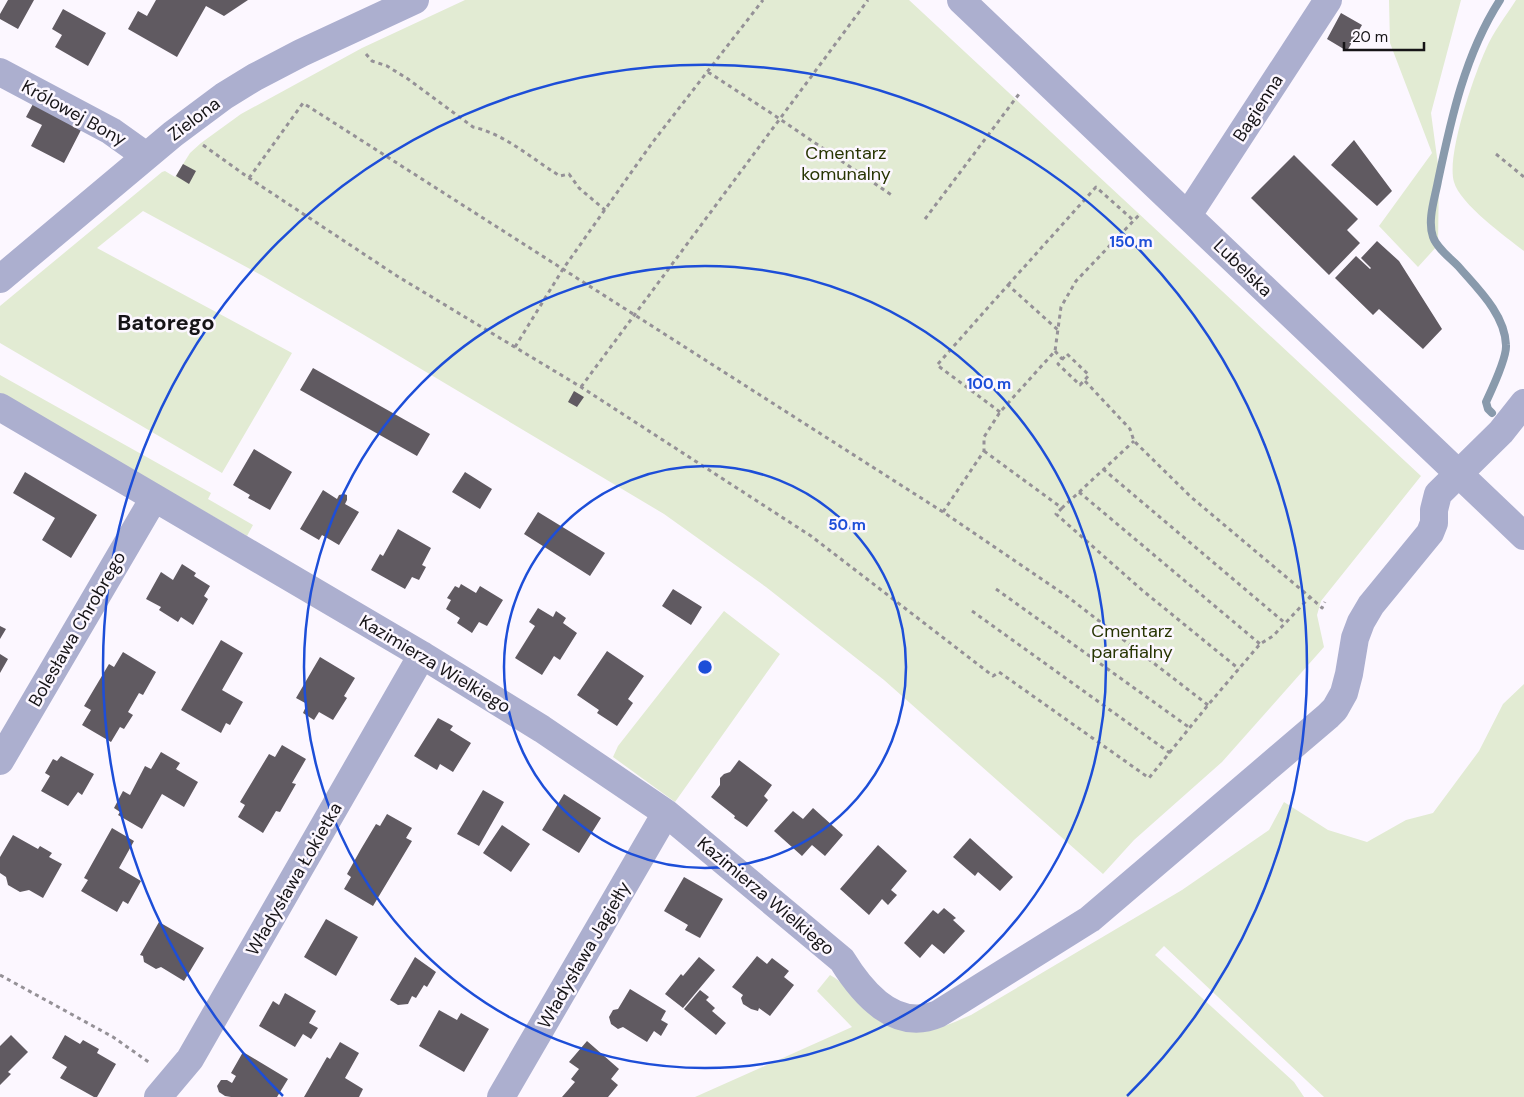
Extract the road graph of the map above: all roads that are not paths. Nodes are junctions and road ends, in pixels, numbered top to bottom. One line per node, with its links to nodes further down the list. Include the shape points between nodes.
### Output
1 (415, 0): 5 (street, Zielona, via 250,80 195,117)
2 (1328, 0): 6 (street, Bagienna)
3 (966, 2): 6 (street, Lubelska)
4 (0, 72): 5 (street, Królowej Bony, via 111,131)
5 (146, 156): 7 (street, Zielona)
6 (1188, 215): 10 (street, Lubelska)
7 (0, 279)
8 (1524, 403): 10 (street, Kazimierza Wielkiego, via 1501,432)
9 (0, 407): 11 (street, Kazimierza Wielkiego)
10 (1458, 473): 12 (street, Lubelska); 15 (street, Kazimierza Wielkiego, via 1438,494 1430,534 1371,605 1361,622 1344,693 1335,709 1090,920 929,1018 908,1018 885,1009 856,980 842,960)
11 (154, 498): 13 (street, Kazimierza Wielkiego); 14 (street, Bolesława Chrobrego)
12 (1524, 536)
13 (422, 655): 15 (street, Kazimierza Wielkiego, via 542,729); 16 (street, Władysława Łokietka, via 190,1059)
14 (0, 761)
15 (666, 813): 17 (street, Władysława Jagiełły)
16 (166, 1088)
17 (501, 1097)

